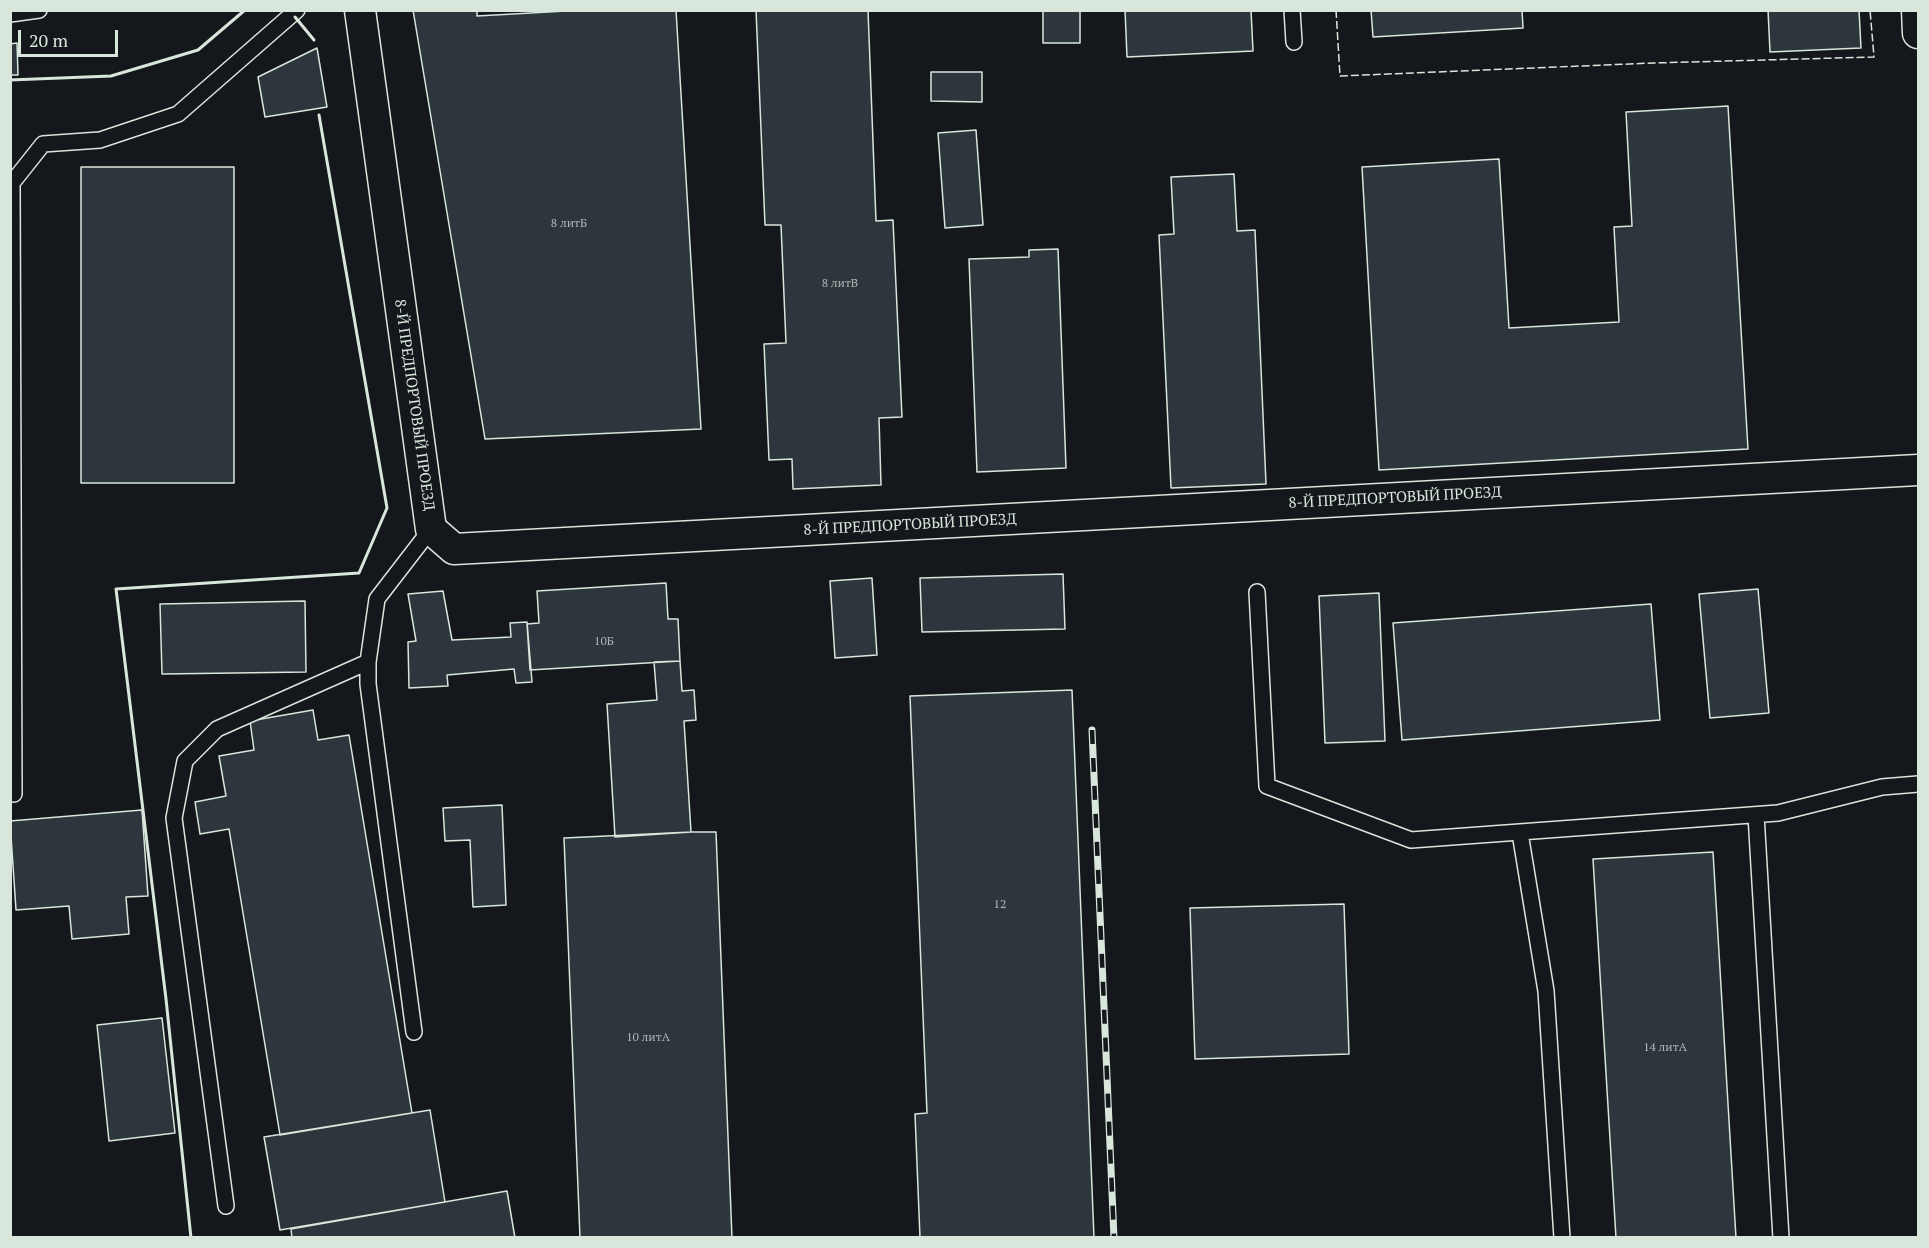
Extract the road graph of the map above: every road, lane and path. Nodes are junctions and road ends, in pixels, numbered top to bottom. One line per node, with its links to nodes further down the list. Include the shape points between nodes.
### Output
1 (39, 10): 6 (lane)
2 (297, 10): 14 (lane, via 178,114 100,140 43,144 12,183)
3 (360, 10): 10 (street, 8-Й ПРЕДПОРТОВЫЙ ПРОЕЗД)
4 (1292, 10): 8 (lane)
5 (1917, 10): 7 (street)
6 (10, 14)
7 (1918, 33)
8 (1294, 42)
9 (1918, 470): 10 (street, 8-Й ПРЕДПОРТОВЫЙ ПРОЕЗД, via 454,549)
10 (431, 529): 12 (lane, via 377,599)
11 (1257, 592): 16 (lane, via 1267,786 1411,840)
12 (368, 662): 17 (lane); 18 (lane, via 218,729 185,761 174,818)
13 (1918, 784): 15 (lane, via 1882,787)
14 (14, 795)
15 (1756, 815): 16 (lane); 20 (lane)
16 (1520, 833): 19 (lane, via 1546,991)
17 (414, 1032)
18 (226, 1206)
19 (1563, 1238)
20 (1781, 1238)

